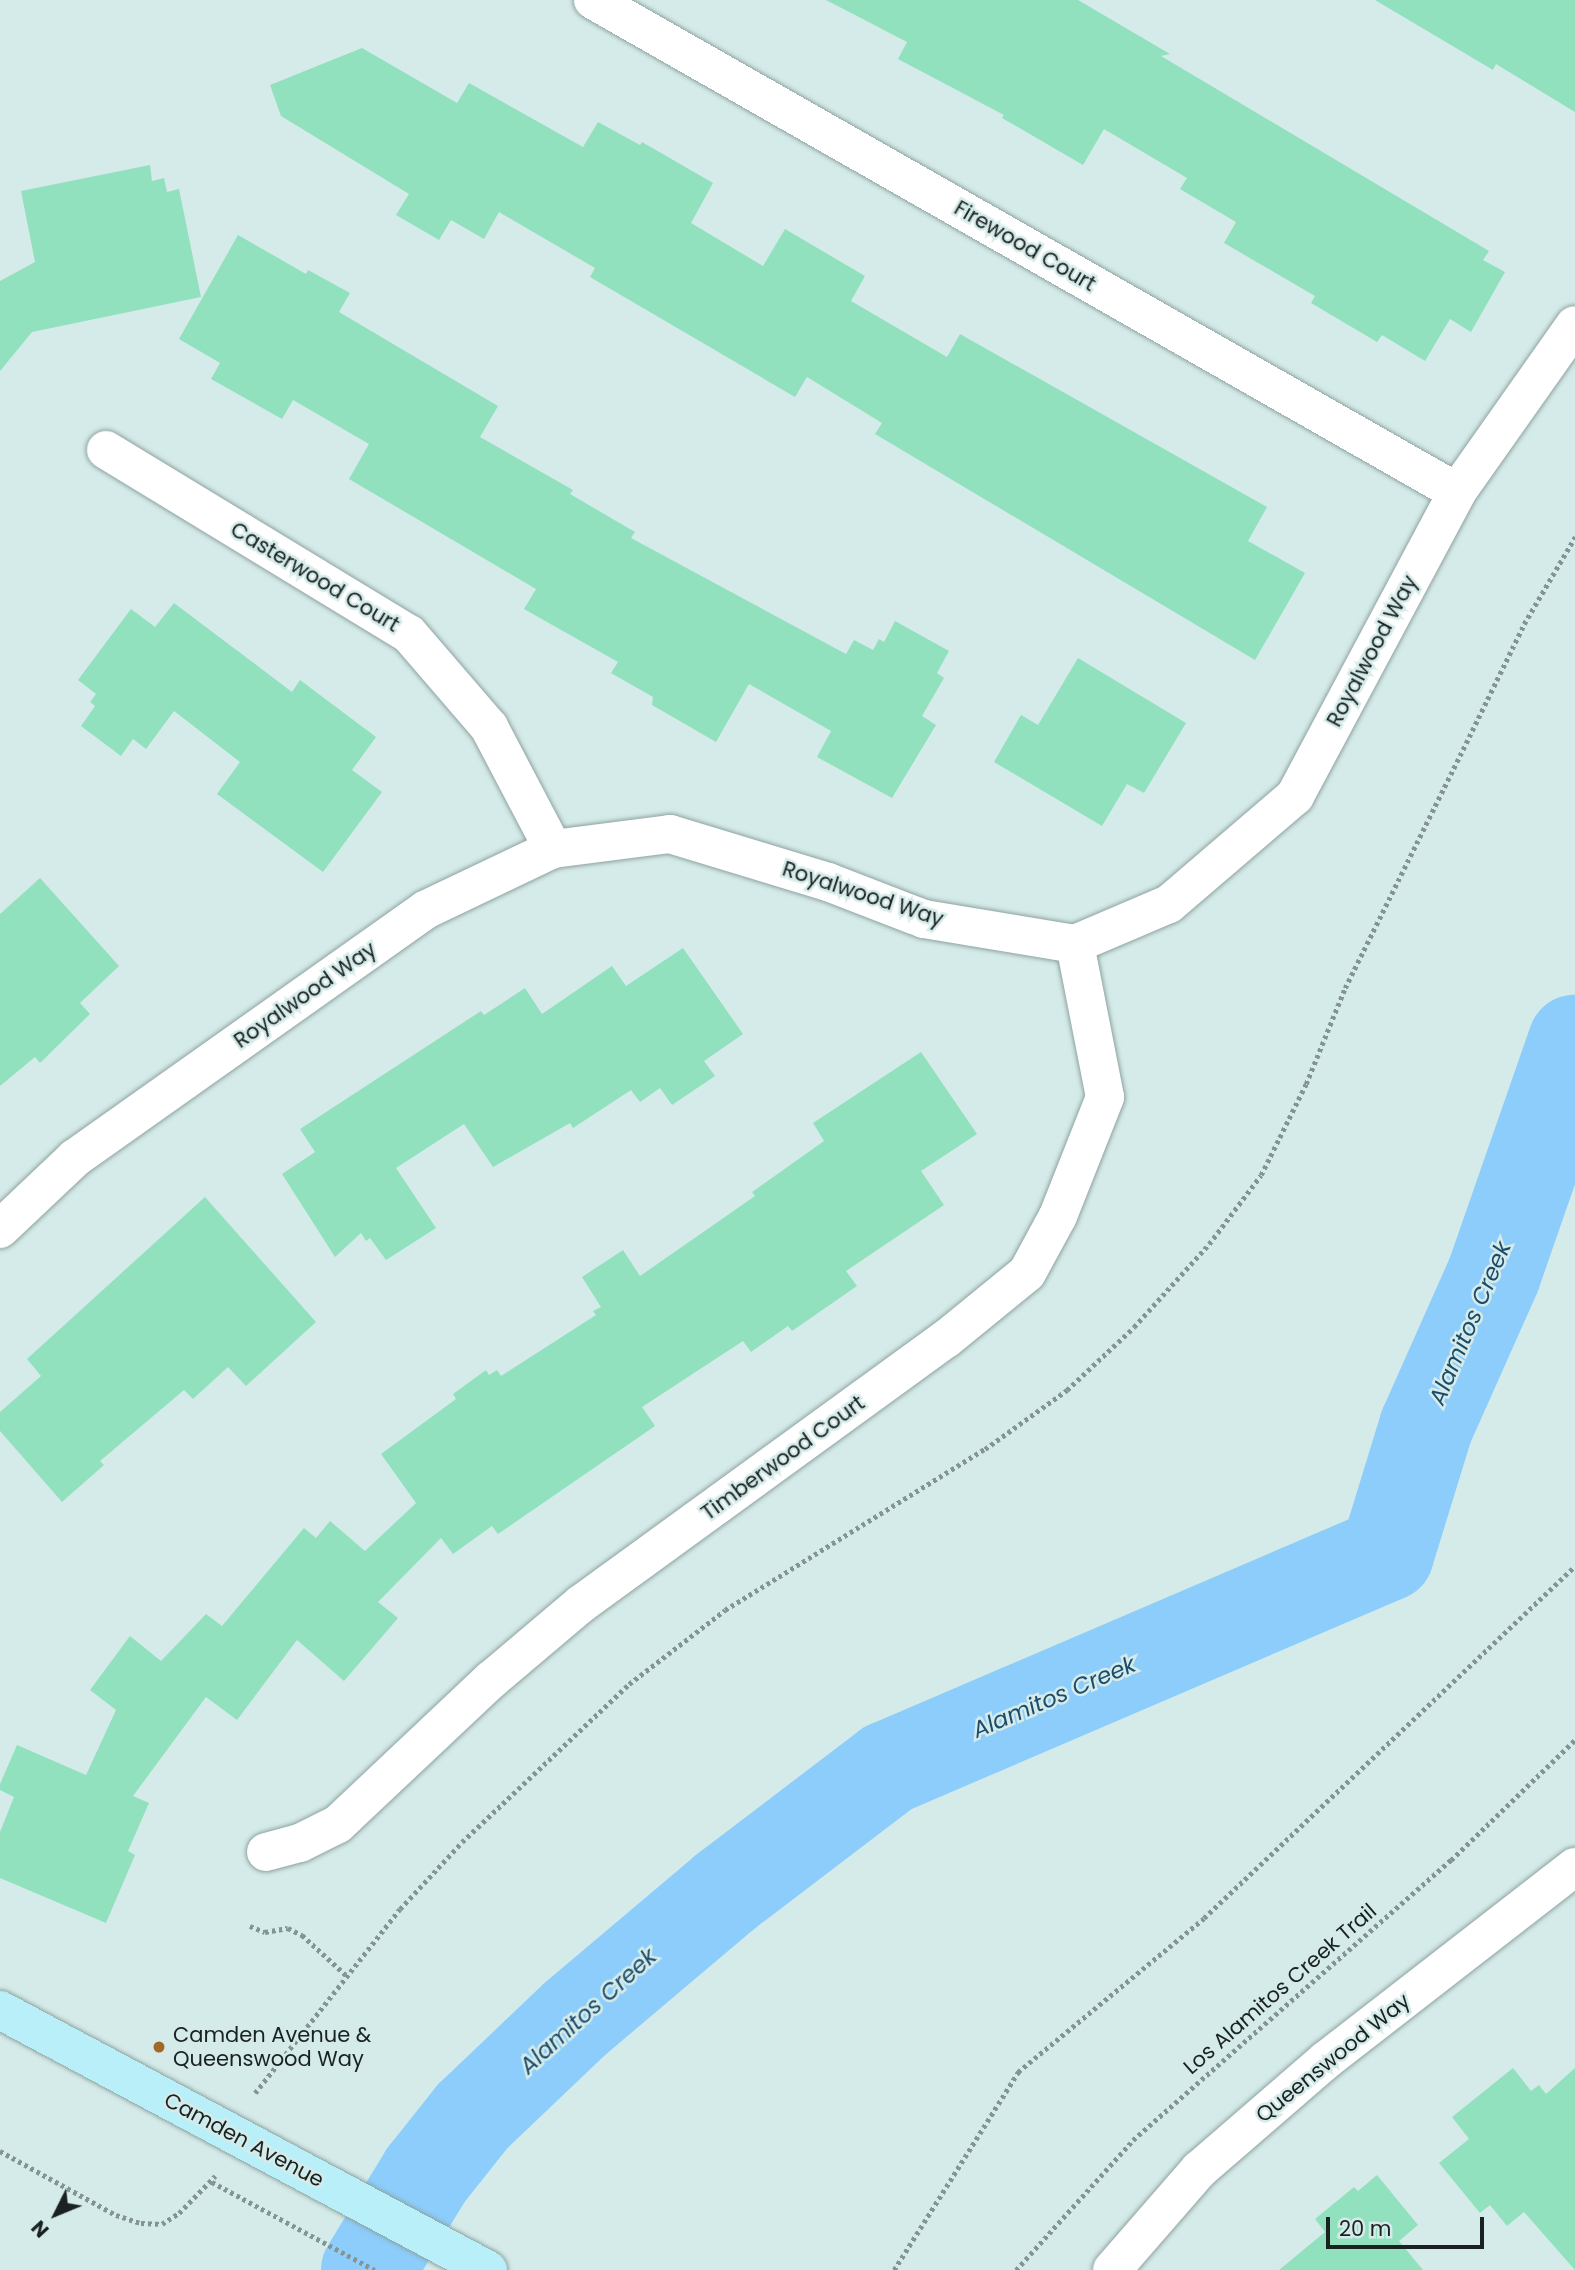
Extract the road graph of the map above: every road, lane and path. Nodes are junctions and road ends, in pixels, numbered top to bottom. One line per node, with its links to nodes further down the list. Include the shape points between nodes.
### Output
1 (593, 0): 4 (street, Firewood Court)
2 (1575, 325): 4 (street, Royalwood Way)
3 (106, 450): 5 (street, Casterwood Court, via 409,634 489,727)
4 (1457, 492): 6 (street, Royalwood Way, via 1295,796 1169,904)
5 (553, 849): 6 (street, Royalwood Way, via 670,834 828,882 924,919); 7 (street, Royalwood Way, via 425,910 75,1158)
6 (1075, 944): 10 (street, Timberwood Court, via 1104,1097 1058,1216 1027,1273 946,1339 581,1604 491,1680 338,1824 300,1843)
7 (0, 1229)
8 (1575, 1566): 18 (path, via 1204,1918 1018,2072)
9 (1575, 1740): 19 (path, Los Alamitos Creek Trail, via 1451,1860 1133,2140)
10 (266, 1852)
11 (1575, 1867): 20 (street, Queenswood Way, via 1326,2060 1199,2170)
12 (250, 1926): 13 (path, via 265,1932 288,1928 302,1935)
13 (346, 1975)
14 (0, 2010): 17 (street, Camden Avenue)
15 (0, 2151): 16 (path, via 117,2215 141,2223 162,2224 212,2182)
16 (375, 2270)
17 (488, 2270)
18 (894, 2270)
19 (1016, 2270)
20 (1112, 2270)

